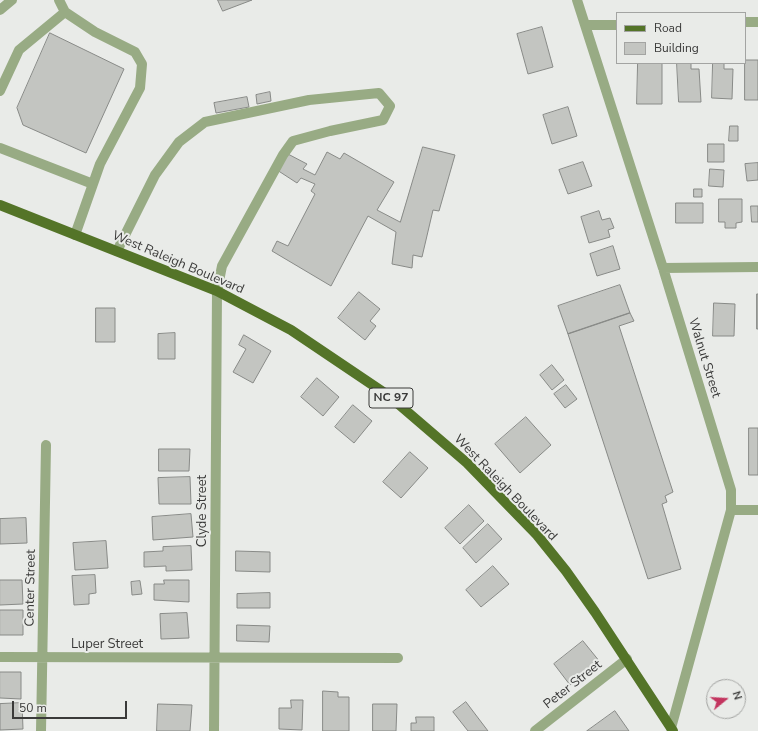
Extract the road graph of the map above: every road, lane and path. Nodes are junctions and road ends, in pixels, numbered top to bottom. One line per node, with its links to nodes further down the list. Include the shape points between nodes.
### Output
1 (12, 0): 4 (street)
2 (59, 0): 5 (street)
3 (578, 0): 9 (street, Walnut Street)
4 (0, 10)
5 (65, 12): 10 (street, via 19,50); 12 (street, via 95,32 135,52 142,64 140,88 112,140)
6 (746, 22): 7 (street)
7 (758, 22)
8 (616, 24): 9 (street)
9 (586, 25): 17 (street, Walnut Street)
10 (0, 91)
11 (0, 148): 12 (street)
12 (93, 184): 14 (street)
13 (0, 205): 14 (main road, West Raleigh Boulevard / NC 97)
14 (75, 234): 15 (main road, West Raleigh Boulevard / NC 97)
15 (117, 251): 18 (main road, West Raleigh Boulevard / NC 97); 18 (street, Clyde Street, via 155,175 179,142 205,122 309,100 379,93 390,106 383,120 293,142 280,160 222,266)
16 (758, 267): 17 (street)
17 (663, 268): 20 (street, Walnut Street, via 731,490)
18 (217, 291): 24 (street, Clyde Street); 26 (main road, West Raleigh Boulevard / NC 97, via 291,330 382,392 467,463 537,536 566,571)
19 (46, 445): 23 (street, Center Street)
20 (731, 510): 21 (street); 27 (street, Walnut Street)
21 (758, 510)
22 (0, 657): 23 (street, Luper Street)
23 (43, 658): 24 (street, Luper Street); 28 (street, Center Street)
24 (214, 658): 25 (street, Luper Street); 29 (street, Clyde Street)
25 (398, 658)
26 (627, 659): 27 (main road, West Raleigh Boulevard / NC 97); 30 (street, Peter Street)
27 (672, 729)
28 (41, 731)
29 (214, 731)
30 (535, 731)

